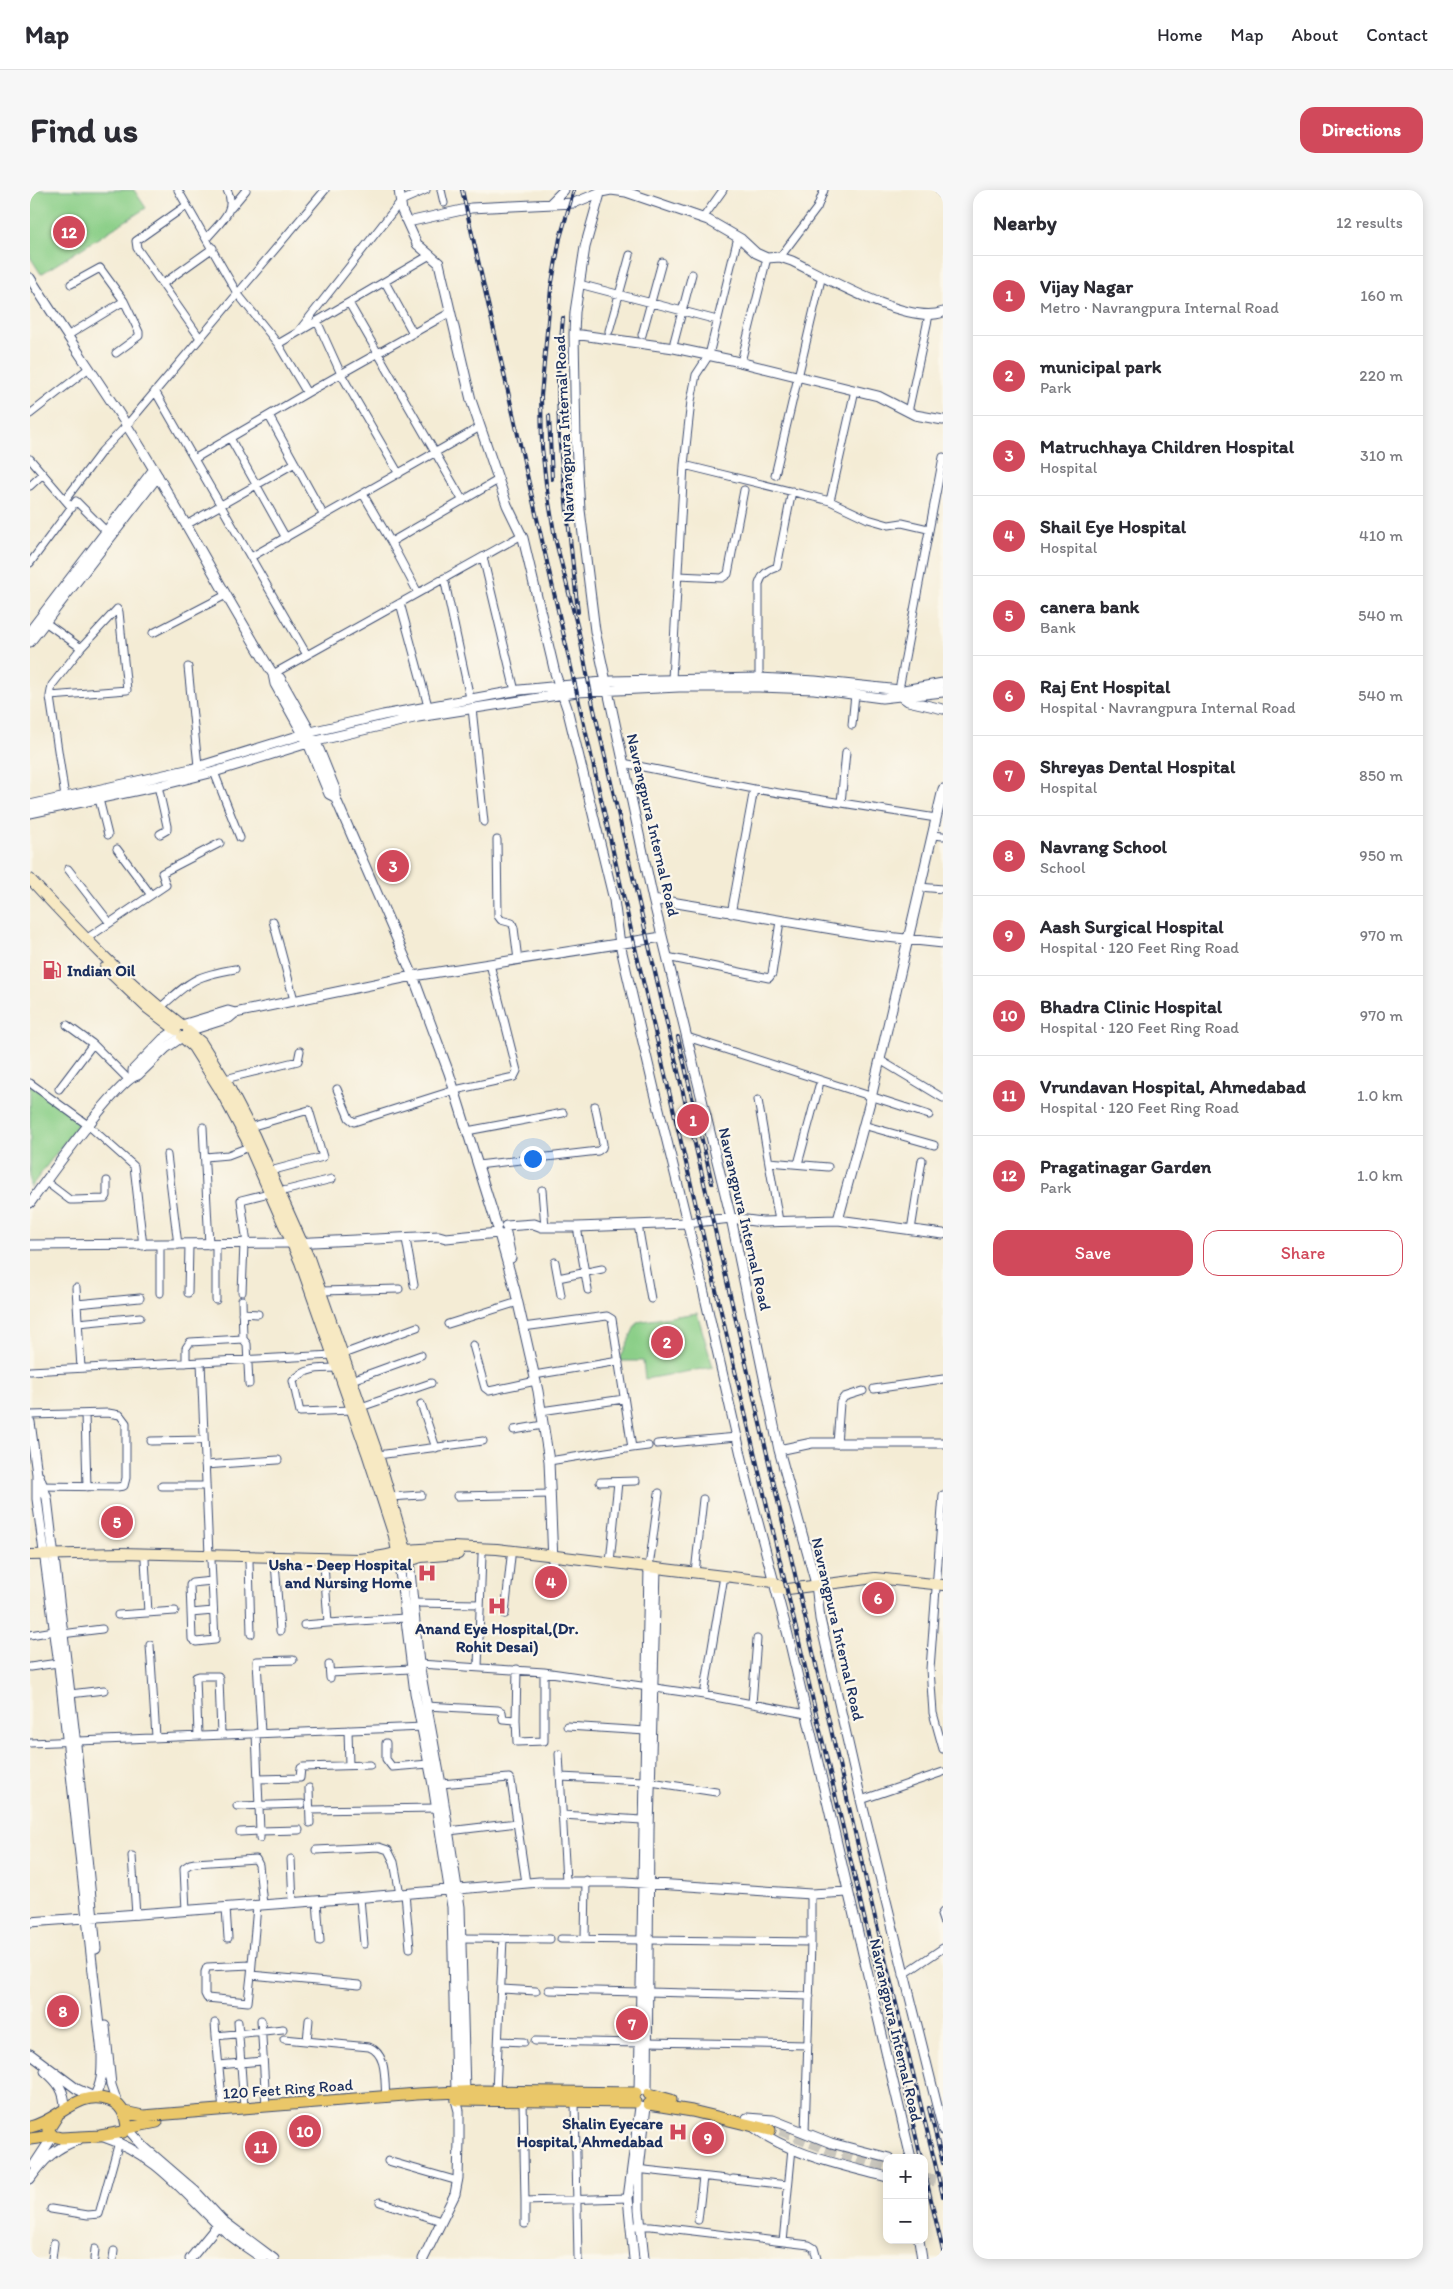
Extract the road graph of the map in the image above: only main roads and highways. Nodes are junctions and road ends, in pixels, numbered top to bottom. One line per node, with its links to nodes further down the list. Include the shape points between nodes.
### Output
1 (30, 879): 3 (main road, via 104,958)
2 (30, 888): 3 (main road, via 147,1008)
3 (182, 1031): 4 (main road, via 220,1090); 4 (main road, via 201,1042 225,1079 270,1171)
4 (274, 1192): 5 (main road)
5 (297, 1243): 6 (main road); 6 (main road, via 320,1291)
6 (338, 1355): 7 (main road, via 352,1380); 7 (main road, via 336,1368)
7 (357, 1408): 10 (main road); 10 (main road, via 378,1455)
8 (30, 1555): 11 (main road)
9 (210, 1557): 10 (main road); 10 (main road, via 367,1566); 11 (main road); 11 (main road)
10 (403, 1557): 12 (main road, via 452,1554); 12 (main road, via 452,1547)
11 (49, 1558): 13 (main road)
12 (553, 1559): 14 (main road); 14 (main road, via 610,1562)
13 (30, 1562)
14 (652, 1571): 16 (main road, via 723,1582); 16 (main road, via 695,1573)
15 (939, 1584): 16 (main road, via 875,1578 788,1590)
16 (778, 1586)
17 (461, 2096): 18 (main road, 120 Feet Ring Road, via 575,2102); 18 (main road, 120 Feet Ring Road, via 496,2091); 19 (main road, 120 Feet Ring Road, via 386,2097 143,2116); 22 (main road, 120 Feet Ring Road, via 176,2120)
18 (642, 2099): 21 (main road, 120 Feet Ring Road)
19 (120, 2107): 20 (main road, 120 Feet Ring Road, via 94,2097 78,2100); 22 (main road)
20 (61, 2112): 23 (main road); 24 (main road, via 48,2130)
21 (767, 2127)
22 (127, 2128): 24 (main road, 120 Feet Ring Road, via 124,2132 100,2136)
23 (30, 2135): 24 (main road)
24 (53, 2136)

